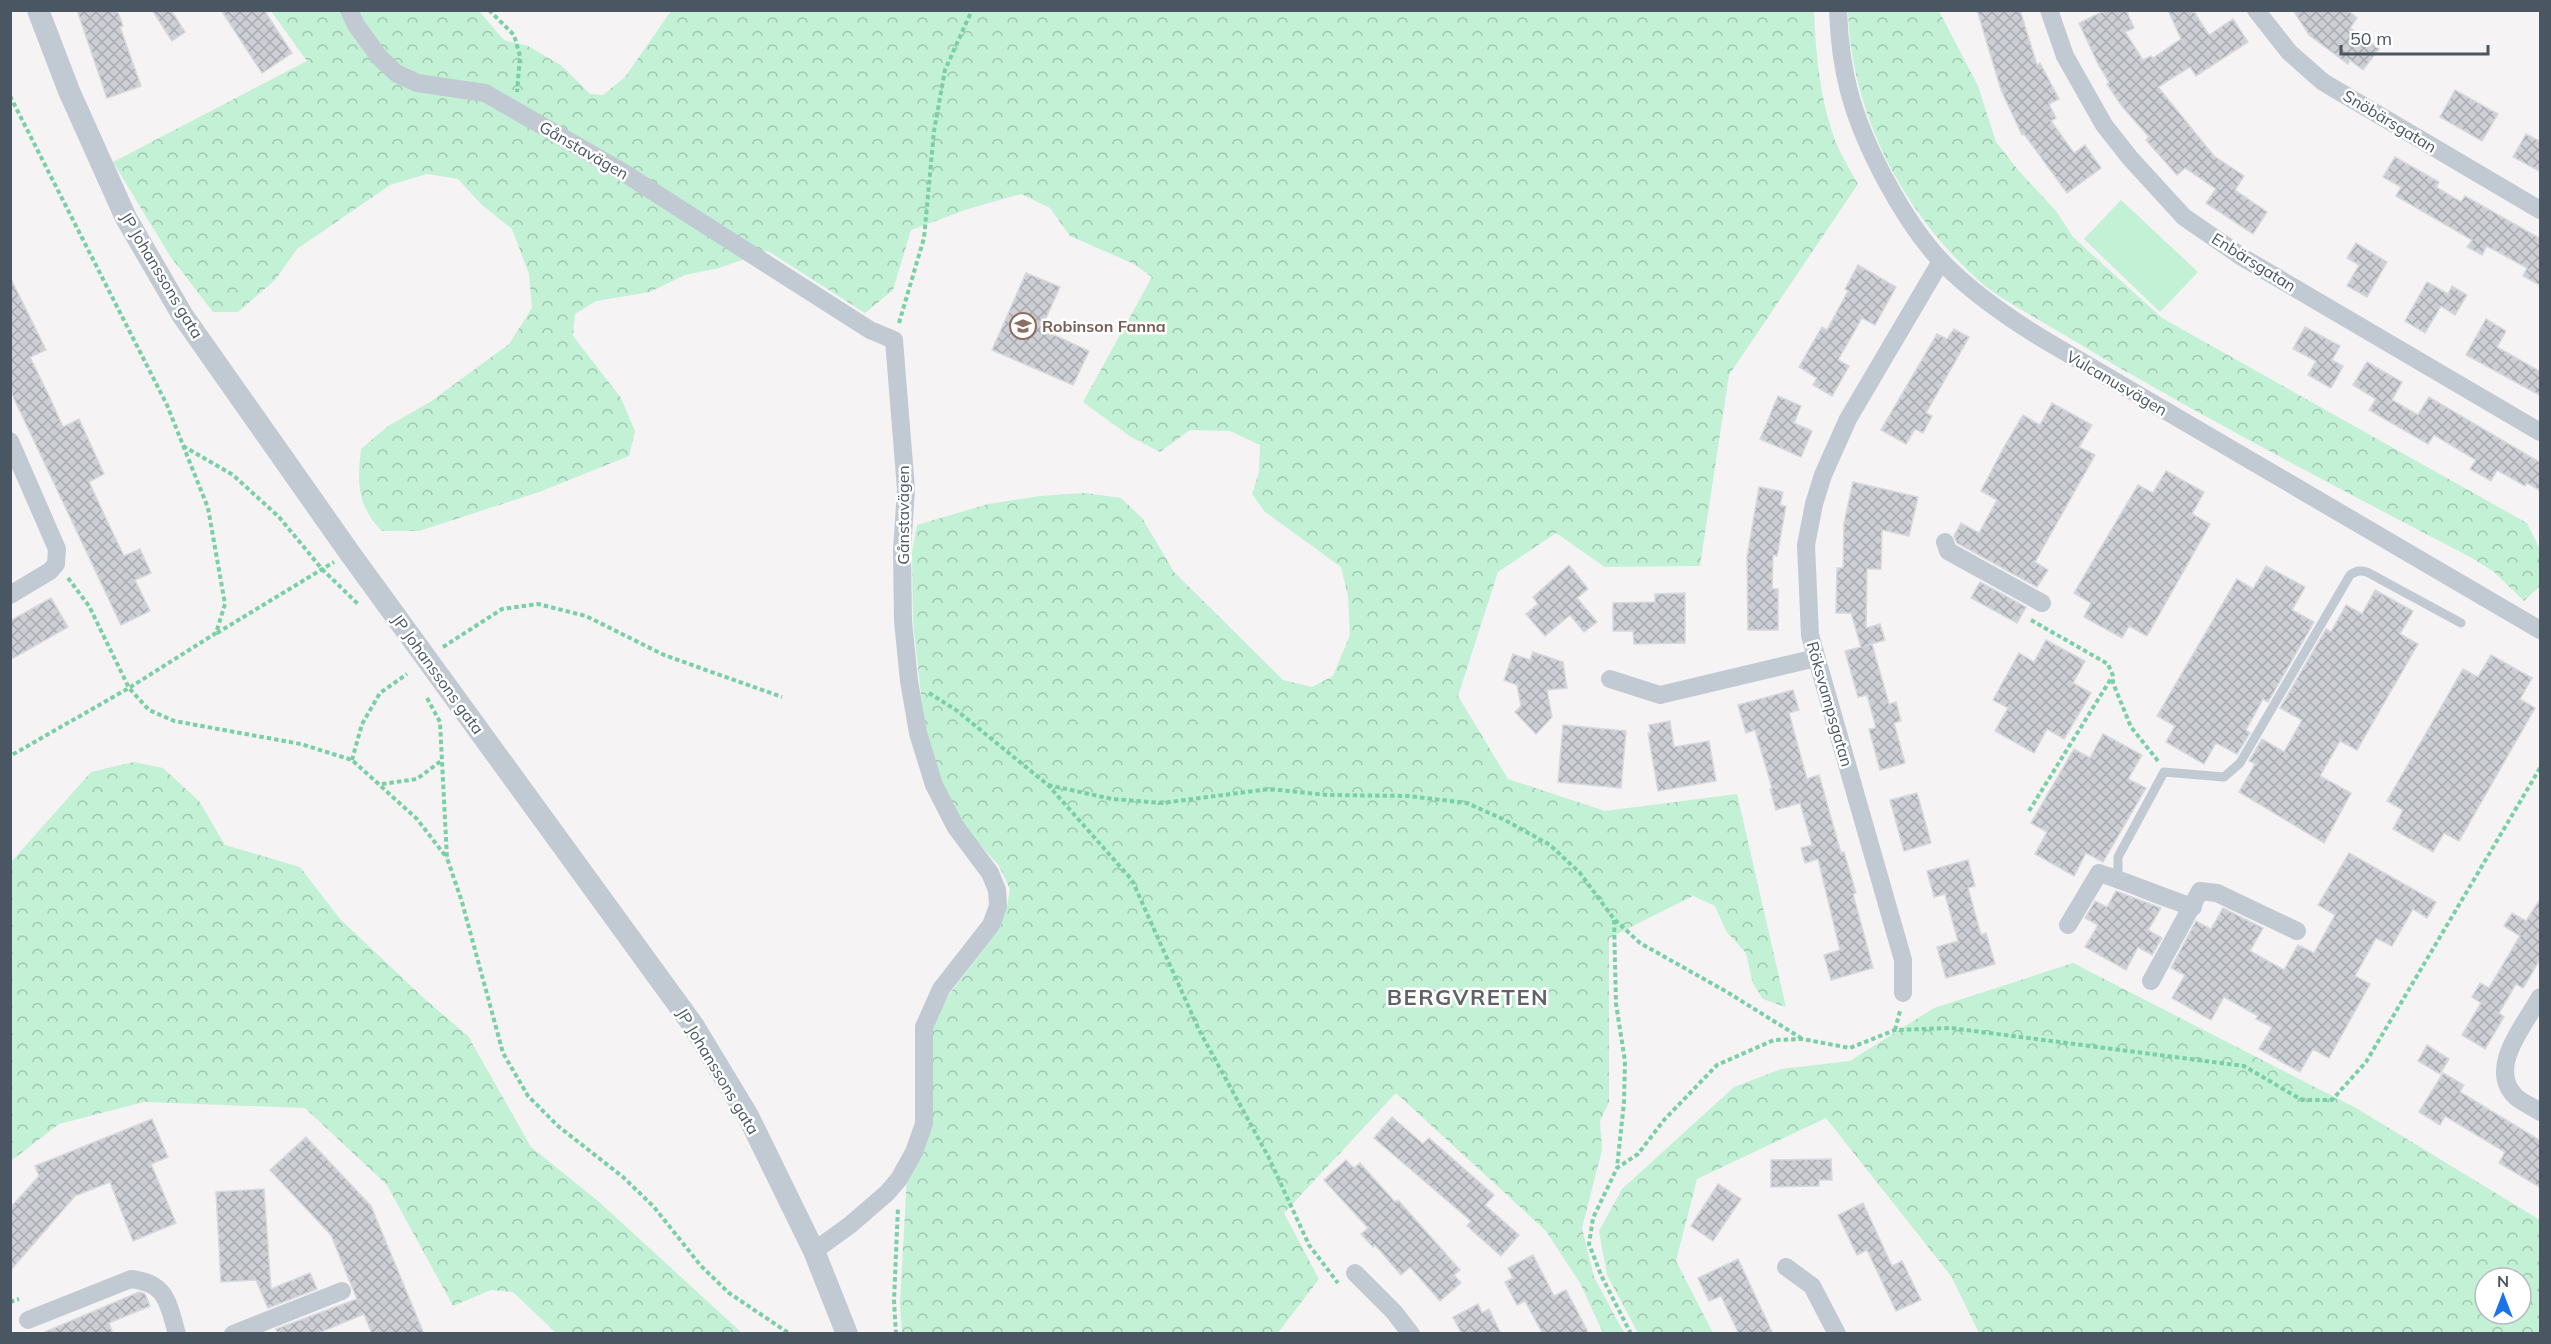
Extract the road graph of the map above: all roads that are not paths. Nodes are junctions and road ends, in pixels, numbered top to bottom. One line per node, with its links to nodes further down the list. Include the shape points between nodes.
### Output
1 (38, 10): 25 (street, JP Johanssons gata, via 69,91 126,218 183,316 349,552 693,1025 748,1116)
2 (350, 10): 25 (street, Gånstavägen, via 356,25 396,73 417,83 485,93 621,171 870,330 894,340 906,489 903,621 918,733 934,785 955,826 990,873 998,906 991,925 941,989 924,1028 924,1124 914,1152 887,1193)
3 (1838, 10): 7 (street, Vulcanusvägen, via 1849,92 1862,127 1889,185)
4 (2049, 10): 8 (street, Enbärsgatan, via 2065,56 2104,125 2184,217 2242,257)
5 (2256, 10): 6 (street, Snöbärsgatan, via 2289,52 2323,82)
6 (2541, 210)
7 (1941, 261): 14 (street, Vulcanusvägen, via 1991,305 2055,346); 15 (street, Röksvampsgatan, via 1848,419 1823,475 1806,545 1810,635)
8 (2541, 432)
9 (10, 441): 11 (street, via 57,549 56,564)
10 (1945, 542): 12 (street, via 1948,550)
11 (10, 595)
12 (2042, 603)
13 (2461, 623): 17 (lane, via 2367,572 2354,572 2240,763 2224,777 2164,772 2118,857)
14 (2541, 630)
15 (1816, 658): 16 (street, via 1660,695); 22 (street, Röksvampsgatan, via 1903,960)
16 (1610, 679)
17 (2118, 879): 18 (street); 19 (street, via 2099,873)
18 (2193, 908): 20 (street, via 2200,891 2209,891); 21 (street)
19 (2068, 924)
20 (2297, 931)
21 (2151, 981)
22 (1903, 993)
23 (2541, 997): 24 (street, via 2507,1056 2504,1072 2517,1098)
24 (2541, 1112)
25 (814, 1251): 32 (street, JP Johanssons gata)
26 (1786, 1267): 34 (street, via 1812,1286)
27 (1355, 1273): 33 (street)
28 (342, 1291): 31 (street)
29 (28, 1320): 30 (street, via 131,1280 145,1281 159,1287 168,1302)
30 (177, 1334)
31 (233, 1334)
32 (847, 1334)
33 (1411, 1334)
34 (1838, 1334)

